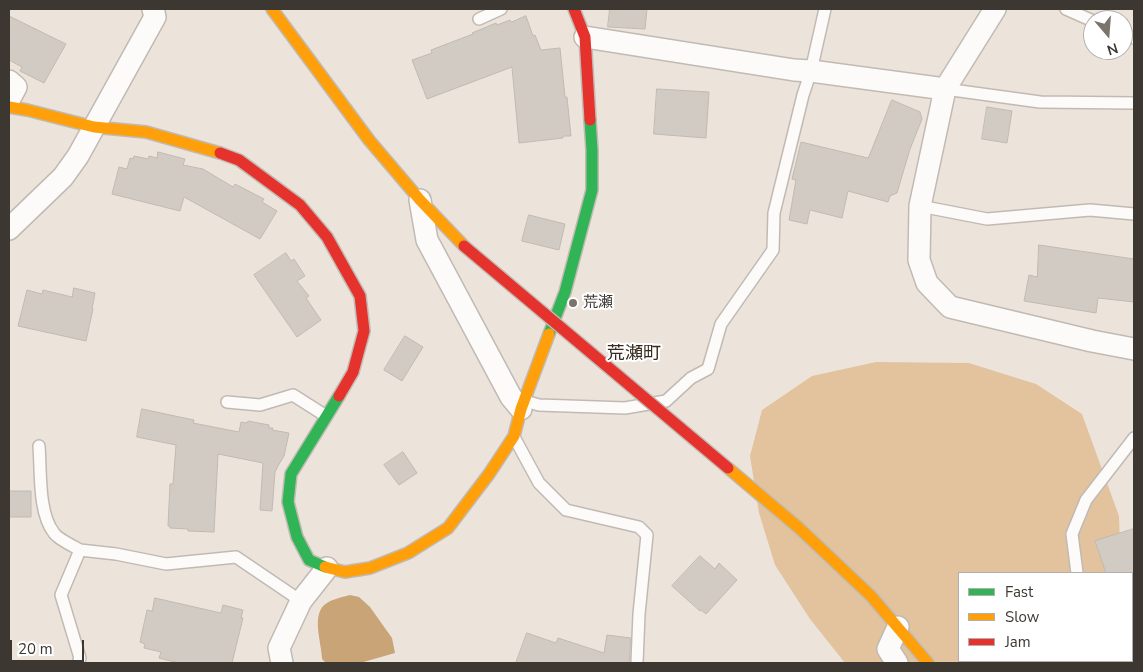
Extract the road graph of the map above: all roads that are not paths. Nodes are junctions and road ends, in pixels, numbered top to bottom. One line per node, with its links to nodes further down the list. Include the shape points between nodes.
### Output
1 (153, 9): 17 (street, via 155,17)
2 (272, 9): 18 (street, via 369,140)
3 (501, 9): 9 (lane)
4 (574, 9): 10 (street)
5 (824, 9): 11 (lane)
6 (995, 9): 13 (street)
7 (1066, 9): 8 (lane)
8 (1083, 17)
9 (479, 19)
10 (585, 37): 11 (street); 24 (street, via 592,190 565,292)
11 (811, 71): 13 (street); 24 (lane, via 802,95 774,213 773,250 721,324 708,369 691,378 666,401 625,408)
12 (9, 81): 14 (street, via 16,87)
13 (945, 89): 15 (lane, via 1040,102); 19 (street)
14 (9, 100)
15 (1134, 103)
16 (9, 107): 17 (street)
17 (94, 127): 21 (street, via 63,177); 25 (street, via 146,132 209,148 239,160 300,205 327,237 360,296 364,331 353,372)
18 (420, 200): 24 (street, via 427,240 511,396); 33 (street, bridge, via 464,246 799,528 871,596)
19 (920, 206): 20 (lane, via 987,219 1090,210); 22 (street, via 919,260 927,283 950,307)
20 (1134, 214)
21 (9, 229)
22 (1134, 349)
23 (227, 402): 25 (lane, via 260,405 292,395)
24 (523, 405): 26 (street)
25 (326, 416): 30 (street, via 291,474 288,502 297,537 309,560)
26 (514, 436): 30 (street, via 448,528 408,553 370,568 345,572); 36 (lane, via 539,483 566,510 639,526 647,535)
27 (1134, 438): 31 (lane, via 1086,500 1072,534)
28 (39, 446): 29 (lane, via 44,515 54,534)
29 (80, 550): 32 (lane, via 166,564 236,557); 34 (lane, via 61,595 80,658)
30 (327, 568): 32 (street)
31 (1077, 572)
32 (301, 601): 35 (street, via 279,648)
33 (898, 627): 37 (street, via 888,648); 38 (street)
34 (78, 663)
35 (282, 663)
36 (637, 663)
37 (897, 663)
38 (928, 663)

